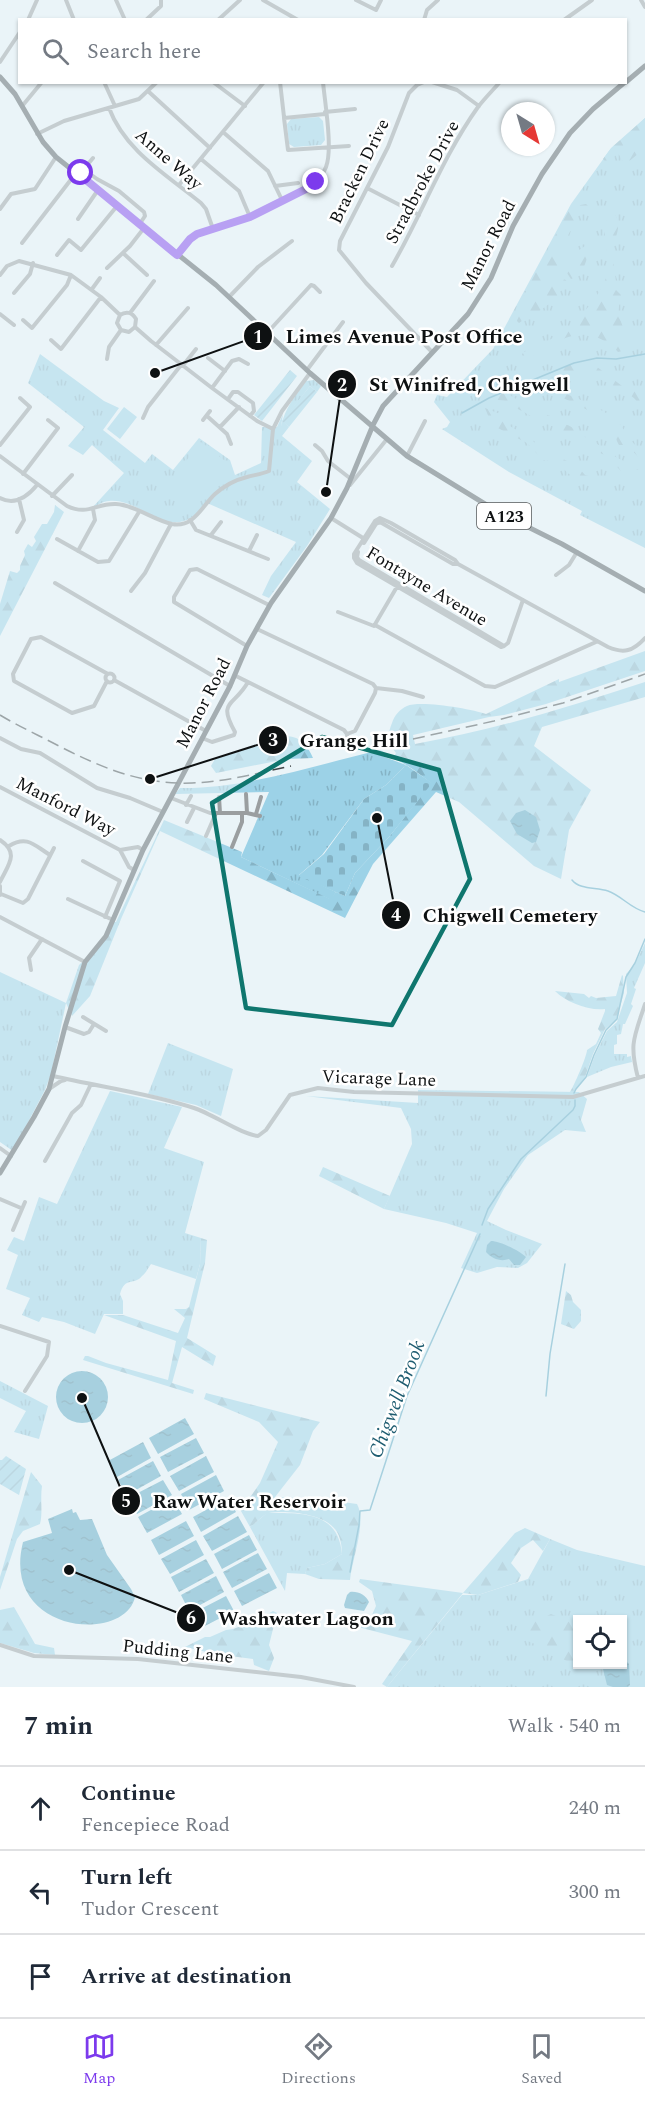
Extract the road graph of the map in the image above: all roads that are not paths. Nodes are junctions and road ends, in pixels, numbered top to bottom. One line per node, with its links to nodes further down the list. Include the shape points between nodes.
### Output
1 (37, 0): 13 (street)
2 (66, 0): 14 (street)
3 (116, 0): 15 (street)
4 (161, 0): 16 (street)
5 (240, 0): 17 (street)
6 (263, 0): 18 (street)
7 (356, 0): 8 (street, via 376,10)
8 (381, 0)
9 (438, 0): 19 (street)
10 (592, 0): 20 (street)
11 (640, 0): 12 (street)
12 (645, 7)
13 (29, 18)
14 (73, 18)
15 (124, 18)
16 (148, 18)
17 (220, 18)
18 (294, 18)
19 (424, 18)
20 (567, 18)
21 (18, 35): 22 (street)
22 (0, 62)
23 (645, 66): 25 (main road, Manor Road)
24 (0, 77): 38 (main road, A123)
25 (627, 80)
26 (40, 84): 38 (street)
27 (105, 84): 41 (street)
28 (155, 84): 37 (street)
29 (216, 84): 39 (street)
30 (262, 84): 39 (street)
31 (280, 84): 45 (street)
32 (323, 84): 44 (street)
33 (419, 84): 59 (street, Bracken Drive, via 409,93)
34 (438, 84): 40 (street, via 456,90)
35 (498, 84): 40 (street, Stradbroke Drive)
36 (623, 84): 102 (main road, Manor Road, via 570,133 513,226 491,278 468,314)
37 (149, 92): 41 (street); 50 (street)
38 (23, 105): 47 (main road, A123)
39 (245, 106): 46 (street)
40 (479, 106): 64 (street, Stradbroke Drive, via 438,174)
41 (115, 107): 42 (street)
42 (109, 108): 47 (street, via 64,121); 57 (street, Anne Way, via 133,148)
43 (355, 109): 44 (street)
44 (325, 113): 45 (street); 49 (street)
45 (284, 118): 49 (street, via 288,150)
46 (223, 132): 50 (street); 58 (street, via 265,167)
47 (37, 134): 51 (main road, A123)
48 (349, 146): 49 (street)
49 (328, 147): 61 (street, via 325,168 316,182)
50 (210, 148): 53 (street)
51 (56, 157): 55 (main road, A123); 63 (street, via 35,189 12,194)
52 (93, 158): 54 (street)
53 (201, 159): 57 (street); 65 (street, via 239,191)
54 (86, 171): 55 (street); 67 (street, via 144,212)
55 (78, 174): 60 (main road, A123); 70 (street)
56 (298, 183): 58 (street)
57 (179, 185): 68 (street, Anne Way, via 206,209)
58 (275, 186): 61 (street)
59 (367, 188): 64 (street); 102 (street, Bracken Drive, via 339,250)
60 (98, 190): 62 (main road, A123); 66 (street)
61 (282, 201): 65 (street)
62 (117, 206): 67 (main road, A123); 72 (street, via 81,250 69,240)
63 (0, 209)
64 (419, 215): 75 (street, Stradbroke Drive)
65 (250, 217): 68 (street)
66 (78, 219)
67 (142, 227): 71 (street); 73 (main road, A123)
68 (213, 229): 73 (street, via 193,236)
69 (292, 241): 86 (street, via 258,267)
70 (22, 243)
71 (123, 253): 76 (street); 79 (street)
72 (57, 255)
73 (177, 255): 86 (main road, A123)
74 (33, 263): 77 (street, via 14,262); 78 (street); 84 (street, via 30,274)
75 (392, 266)
76 (106, 268)
77 (0, 275)
78 (71, 275): 82 (street); 91 (street, via 32,328)
79 (147, 275)
80 (100, 279): 82 (street)
81 (154, 281): 88 (street)
82 (92, 290): 85 (street)
83 (320, 292): 97 (street, via 311,285)
84 (14, 293)
85 (101, 297): 90 (street); 98 (street, via 61,349)
86 (229, 297): 97 (main road, A123)
87 (188, 308): 100 (street)
88 (130, 313): 90 (street); 94 (street, via 136,319)
89 (0, 314): 93 (street)
90 (120, 315): 95 (street, via 117,323)
91 (23, 320)
92 (343, 322): 108 (street)
93 (14, 325)
94 (135, 327): 96 (street); 99 (street)
95 (121, 330): 96 (street); 104 (street)
96 (131, 331): 99 (street)
97 (267, 333): 108 (main road, A123)
98 (51, 340)
99 (150, 341): 100 (street)
100 (156, 345): 106 (street)
101 (196, 349): 106 (street)
102 (432, 352): 118 (main road, Manor Road, via 389,398)
103 (208, 358): 107 (street)
104 (107, 359)
105 (248, 364): 107 (street, via 235,359)
106 (181, 365): 109 (street); 115 (street)
107 (225, 371): 109 (street)
108 (308, 372): 118 (main road, A123); 120 (street)
109 (212, 388): 111 (street)
110 (20, 398): 123 (street, via 30,407)
111 (228, 399): 112 (street); 114 (street, via 238,392 254,406)
112 (238, 407): 114 (street); 119 (street)
113 (207, 416): 119 (street)
114 (250, 416): 120 (street)
115 (143, 418)
116 (48, 420): 127 (street, via 58,428)
117 (425, 421): 126 (street)
118 (373, 425): 121 (main road, A123); 129 (main road, Manor Road)
119 (220, 428): 122 (street)
120 (273, 429): 138 (street, via 269,471 226,485)
121 (387, 439): 126 (main road, A123); 131 (street, Manor Road)
122 (231, 444)
123 (0, 445)
124 (315, 445): 129 (street, via 328,461)
125 (0, 456): 127 (street)
126 (407, 456): 148 (main road, A123, via 498,512)
127 (23, 474): 130 (street)
128 (72, 475): 132 (street)
129 (351, 478): 131 (main road, Manor Road)
130 (37, 485): 132 (street); 134 (street)
131 (347, 488): 137 (main road, Manor Road)
132 (52, 496): 135 (street, via 75,510)
133 (0, 498): 134 (street)
134 (19, 499): 141 (street, via 24,520)
135 (93, 509): 136 (street, via 116,504); 146 (street, via 95,520)
136 (139, 512): 140 (street); 146 (street, via 109,561 98,562)
137 (331, 518): 145 (street); 156 (main road, Manor Road)
138 (190, 520): 140 (street); 143 (street, via 196,530)
139 (221, 522): 143 (street)
140 (171, 524): 153 (street)
141 (17, 532)
142 (258, 535): 147 (street)
143 (210, 536): 147 (street)
144 (57, 539): 146 (street)
145 (365, 539): 152 (street, Fontayne Avenue, via 354,558); 155 (street, via 380,518 453,564)
146 (78, 551)
147 (249, 551): 149 (street)
148 (577, 552): 150 (street); 154 (main road, A123)
149 (268, 559)
150 (556, 575)
151 (55, 583): 168 (street)
152 (398, 586): 155 (street, Fontayne Avenue, via 503,646 508,643); 158 (street)
153 (131, 591)
154 (645, 591)
155 (523, 600): 161 (street)
156 (269, 605): 159 (main road, Manor Road); 162 (street, via 197,569 190,570 174,597 174,602)
157 (338, 612): 158 (street)
158 (374, 626): 161 (street, via 485,686 495,687)
159 (256, 628): 162 (main road, Manor Road); 169 (street)
160 (645, 638): 161 (street, via 636,648 620,652)
161 (596, 642)
162 (247, 646): 164 (main road, Manor Road)
163 (108, 674): 165 (street); 166 (street); 166 (street, via 41,637 32,639 12,674 14,681 72,713 94,706)
164 (236, 676): 167 (street); 168 (main road, Manor Road)
165 (114, 680): 166 (street); 171 (street)
166 (107, 681)
167 (248, 682): 172 (street); 174 (street, via 226,712 234,735 212,742)
168 (230, 686): 171 (main road, Manor Road)
169 (376, 688): 170 (street); 172 (street, via 355,731)
170 (423, 698)
171 (206, 731): 174 (main road, Manor Road)
172 (347, 734): 175 (street)
173 (0, 738): 184 (street, via 40,753 97,788)
174 (202, 738): 181 (main road, Manor Road)
175 (348, 748)
176 (0, 788): 193 (street, Manford Way)
177 (246, 794): 186 (street)
178 (190, 796): 182 (street)
179 (219, 796): 185 (street)
180 (261, 797): 186 (street, via 258,815)
181 (171, 798): 182 (street); 184 (main road, Manor Road)
182 (186, 805): 183 (street)
183 (194, 808): 185 (street); 187 (street)
184 (163, 812): 194 (main road, Manor Road)
185 (218, 813): 186 (street); 188 (street)
186 (244, 813): 191 (street)
187 (187, 822)
188 (206, 836)
189 (0, 840): 190 (street)
190 (9, 846): 195 (street, via 25,840); 198 (street, via 11,859)
191 (232, 847)
192 (54, 848): 195 (street)
193 (120, 850): 194 (street, Manford Way); 197 (street, Manford Way)
194 (143, 850): 197 (main road, Manor Road)
195 (50, 855): 199 (street, via 28,899 23,903)
196 (83, 861): 201 (street, via 120,881)
197 (135, 870): 203 (main road, Manor Road)
198 (0, 884): 199 (street)
199 (1, 895)
200 (68, 899): 201 (street)
201 (105, 916): 203 (street)
202 (0, 917): 204 (street)
203 (113, 920): 207 (main road, Manor Road, via 106,936)
204 (42, 939): 206 (street); 207 (street)
205 (22, 958): 206 (street)
206 (29, 958): 208 (street)
207 (85, 962): 212 (main road, Manor Road)
208 (31, 970)
209 (645, 1004): 216 (street, via 633,1042)
210 (83, 1017): 211 (street)
211 (94, 1024): 212 (street, via 84,1034); 213 (street)
212 (65, 1027): 214 (main road, Manor Road)
213 (106, 1031)
214 (53, 1076): 217 (street, Vicarage Lane); 219 (main road, Manor Road)
215 (645, 1076): 216 (street, Vicarage Lane)
216 (638, 1078): 218 (street, Vicarage Lane, via 573,1097 318,1088 290,1095 258,1136 195,1108)
217 (69, 1080): 218 (street, Vicarage Lane); 219 (street)
218 (91, 1084): 222 (street)
219 (49, 1089): 221 (main road, Manor Road)
220 (0, 1148): 221 (street)
221 (12, 1156): 223 (main road, Manor Road)
222 (45, 1161)
223 (0, 1173)
224 (0, 1199): 226 (street)
225 (25, 1202): 226 (street)
226 (21, 1208): 227 (street)
227 (13, 1230)
228 (0, 1326): 229 (street, via 49,1342 47,1356)
229 (25, 1390)
230 (0, 1645): 231 (street, Pudding Lane, via 34,1656 138,1659 301,1677)
231 (354, 1687)

